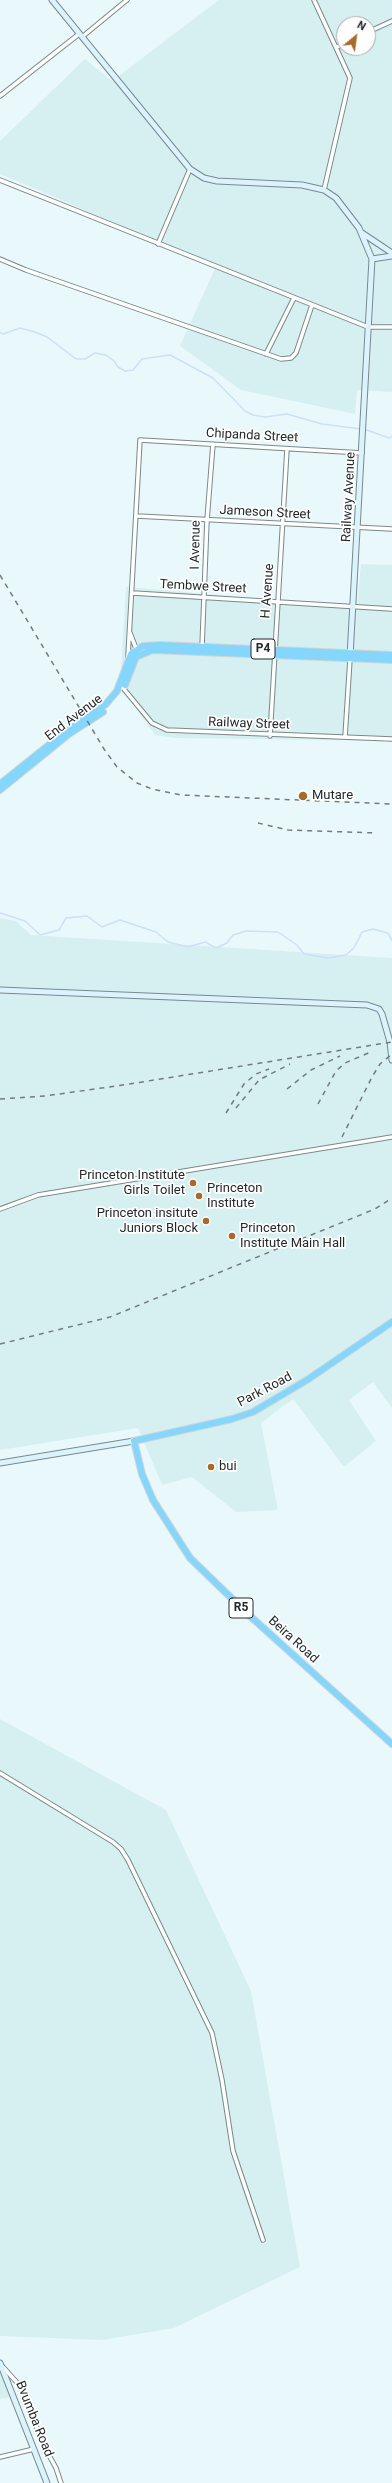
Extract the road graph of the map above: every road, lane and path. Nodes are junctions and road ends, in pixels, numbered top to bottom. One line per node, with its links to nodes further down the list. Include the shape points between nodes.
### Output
1 (52, 0): 6 (street)
2 (127, 0): 6 (street)
3 (314, 0): 7 (street)
4 (392, 21): 5 (street)
5 (376, 28)
6 (80, 35): 9 (street); 10 (street)
7 (336, 47)
8 (340, 56): 12 (street, via 350,78)
9 (0, 96)
10 (190, 170): 12 (street, via 204,178 217,181 302,184); 14 (street)
11 (0, 180): 14 (street)
12 (324, 190): 13 (street, via 336,198)
13 (361, 233): 15 (street); 17 (street)
14 (158, 244): 18 (street)
15 (392, 254): 17 (street)
16 (0, 259): 22 (street)
17 (372, 259): 20 (street, Railway Avenue)
18 (294, 298): 19 (street); 22 (street)
19 (312, 305): 20 (street); 22 (street, via 298,347 291,358 281,359)
20 (368, 327): 21 (street); 26 (street, Railway Avenue)
21 (392, 327)
22 (266, 354)
23 (140, 440): 24 (street, Chipanda Street); 27 (street, End Avenue)
24 (213, 444): 25 (street, Chipanda Street); 28 (street, I Avenue)
25 (287, 448): 26 (street, Chipanda Street); 29 (street, H Avenue)
26 (362, 453): 30 (street, Railway Avenue)
27 (137, 516): 28 (street, Jameson Street); 32 (street, End Avenue)
28 (207, 520): 29 (street, Jameson Street); 33 (street, I Avenue)
29 (282, 524): 30 (street, Jameson Street); 34 (street, H Avenue)
30 (358, 528): 31 (street, Jameson Street); 35 (street, Railway Avenue)
31 (392, 528)
32 (133, 593): 33 (street, Tembwe Street); 37 (street, End Avenue)
33 (205, 598): 34 (street, Tembwe Street); 38 (street, I Avenue)
34 (277, 602): 35 (street, Tembwe Street); 40 (street, H Avenue)
35 (353, 607): 36 (street, Tembwe Street); 42 (street, Railway Avenue)
36 (392, 609)
37 (129, 630): 39 (street, End Avenue); 43 (street, End Avenue)
38 (202, 647): 39 (highway, P4, via 150,645); 40 (highway, P4)
39 (137, 652): 40 (highway, P4); 43 (highway, End Avenue); 45 (highway, End Avenue)
40 (274, 652): 42 (highway, P4); 46 (street, H Avenue)
41 (392, 655): 42 (highway, P4)
42 (350, 656): 44 (highway, P4); 47 (street, Railway Avenue)
43 (128, 660): 49 (highway, End Avenue, via 117,691 106,704 60,736)
44 (392, 660)
45 (123, 688): 46 (street, Railway Street, via 159,728); 50 (highway, End Avenue, via 107,708)
46 (270, 736): 47 (street, Railway Street)
47 (345, 737): 48 (street, Railway Street)
48 (392, 739)
49 (0, 784)
50 (0, 790)
51 (0, 990): 52 (street, via 367,1005 379,1009 382,1014)
52 (392, 1060)
53 (392, 1137): 54 (street, via 38,1195)
54 (0, 1209)
55 (392, 1322): 56 (highway, Park Road, via 307,1380 253,1412)
56 (134, 1441): 57 (street); 58 (highway, Beira Road / R5, via 142,1474 153,1500 190,1558 250,1616)
57 (0, 1463)
58 (392, 1744)
59 (0, 1773): 60 (street, via 113,1842 128,1860 212,2033 233,2151)
60 (263, 2240)
61 (0, 2364): 62 (street, Bvumba Road); 65 (street, via 21,2387)
62 (34, 2448): 63 (street); 64 (street, Bvumba Road)
63 (0, 2457)
64 (47, 2483)
65 (61, 2483)

